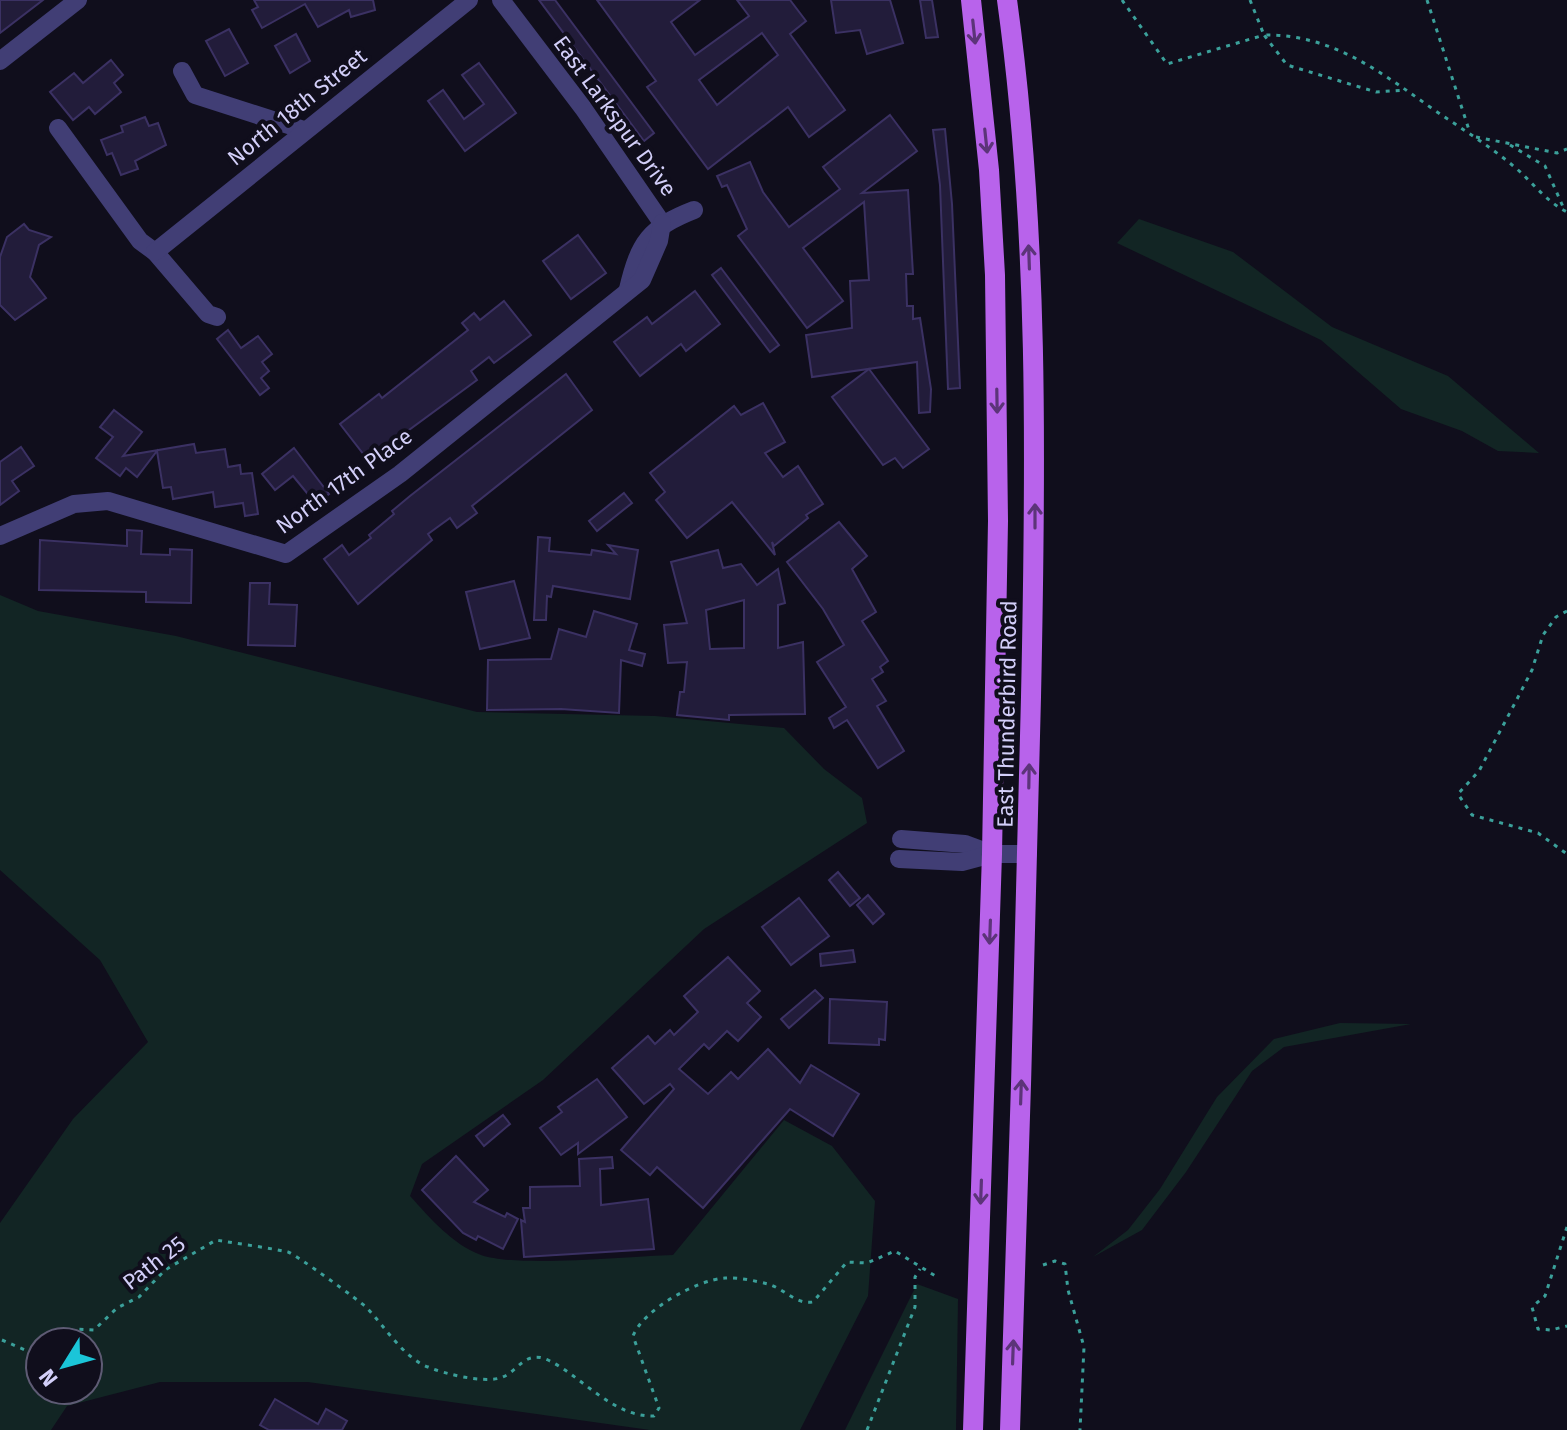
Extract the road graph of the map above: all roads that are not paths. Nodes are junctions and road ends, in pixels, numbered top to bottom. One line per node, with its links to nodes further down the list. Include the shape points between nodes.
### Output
1 (78, 0): 6 (street)
2 (469, 0): 9 (street, North 18th Street)
3 (501, 0): 11 (street, East Larkspur Drive)
4 (971, 0): 16 (main road, East Thunderbird Road, one-way to 16, via 995,275 998,521)
5 (1007, 0): 17 (main road, East Thunderbird Road, one-way to 5, via 1035,396 1025,163)
6 (0, 61)
7 (182, 71): 9 (street, via 195,95)
8 (58, 128): 12 (street, via 140,241)
9 (304, 130): 12 (street, North 18th Street)
10 (694, 210): 11 (street)
11 (662, 223): 14 (street, North 17th Place, via 646,239 628,289 400,474 286,554 108,501 74,504)
12 (155, 252): 13 (street, via 208,314)
13 (217, 317)
14 (0, 536)
15 (901, 839): 16 (street, via 965,844)
16 (992, 854): 17 (street); 18 (street, via 962,862); 19 (main road, East Thunderbird Road, one-way to 19)
17 (1028, 854): 20 (main road, East Thunderbird Road, one-way to 17)
18 (899, 859)
19 (973, 1430)
20 (1010, 1430)

